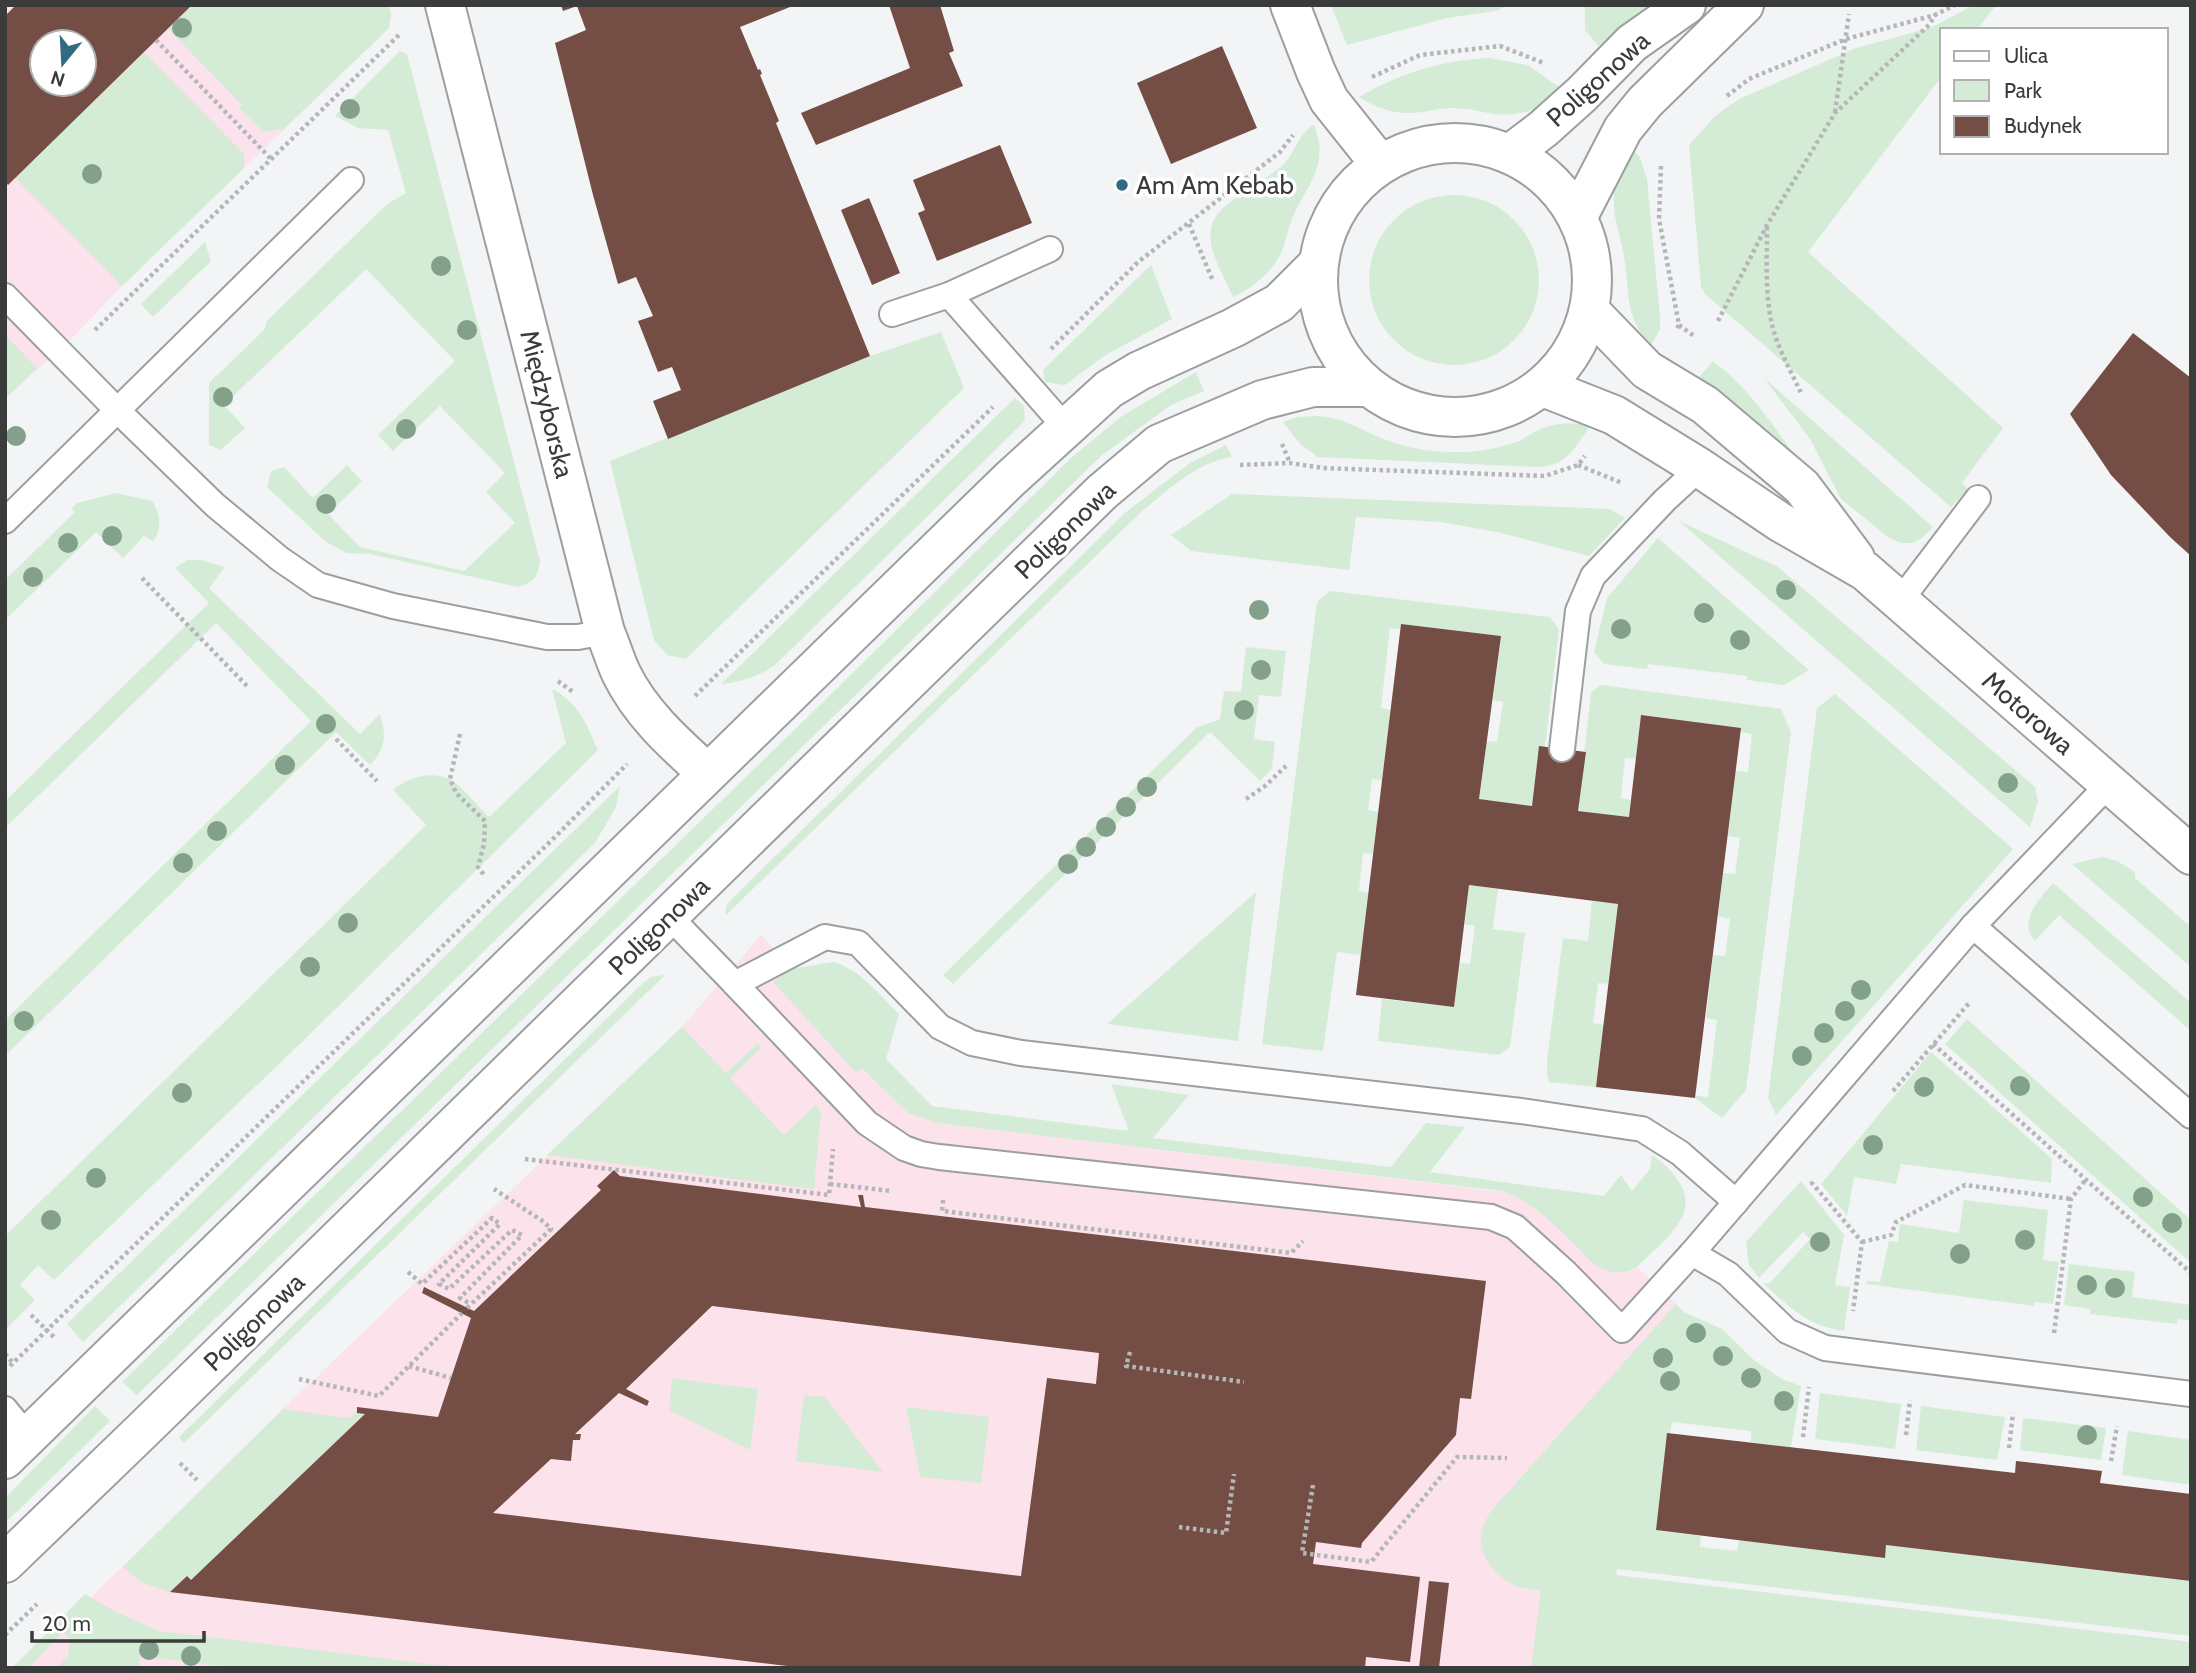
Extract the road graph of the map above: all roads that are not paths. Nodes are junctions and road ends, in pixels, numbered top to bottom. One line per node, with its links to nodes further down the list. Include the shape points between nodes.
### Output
1 (445, 5): 24 (street, Międzyborska)
2 (1290, 5): 6 (street, via 1329,100)
3 (1686, 5): 5 (street, Poligonowa, via 1632,43 1582,94)
4 (1744, 5): 8 (street, Poligonowa, via 1645,102 1623,130)
5 (1510, 154): 6 (street, via 1477,144 1433,144); 8 (street, via 1561,191)
6 (1380, 164): 10 (street, via 1357,182 1337,208)
7 (351, 180): 17 (lane)
8 (1578, 216): 13 (street, via 1592,265)
9 (1050, 249): 11 (lane)
10 (1318, 264): 15 (street, via 1319,307 1328,335 1343,361); 18 (street, via 1279,303 1139,371 1109,389)
11 (948, 295): 14 (lane); 18 (lane)
12 (5, 296): 17 (lane)
13 (1590, 311): 16 (street, via 1569,357); 22 (street, Motorowa, via 1647,370 1705,405 1802,487)
14 (892, 314)
15 (1367, 387): 16 (street, via 1406,410 1450,418 1489,414); 29 (street, Poligonowa, via 1313,387 1262,400 1159,444 1102,492)
16 (1543, 387): 19 (street, Motorowa, via 1614,415)
17 (117, 410): 21 (lane); 24 (lane, via 215,505 318,585 406,609 547,637)
18 (1066, 428): 26 (street)
19 (1700, 468): 22 (street, Motorowa, via 1780,522); 25 (lane, via 1593,576 1578,611)
20 (1978, 498): 23 (lane)
21 (5, 521)
22 (1865, 570): 23 (street, Motorowa)
23 (1900, 601): 27 (street, Motorowa)
24 (605, 632): 26 (street, Międzyborska, via 621,673 642,708)
25 (1562, 749)
26 (707, 773): 36 (street)
27 (2109, 784): 28 (street, Motorowa); 30 (lane)
28 (2191, 855)
29 (669, 916): 31 (lane); 37 (street, Poligonowa)
30 (1973, 926): 32 (lane); 33 (lane)
31 (734, 984): 33 (lane, via 825,937 858,943 940,1027 972,1043 1021,1053 1642,1129 1680,1153); 34 (lane, via 867,1123 921,1154 1491,1217 1515,1227 1622,1330)
32 (2191, 1116)
33 (1736, 1202): 34 (lane)
34 (1692, 1253): 35 (lane, via 1728,1274 1787,1331 1825,1348)
35 (2191, 1394)
36 (13, 1435)
37 (5, 1563)

